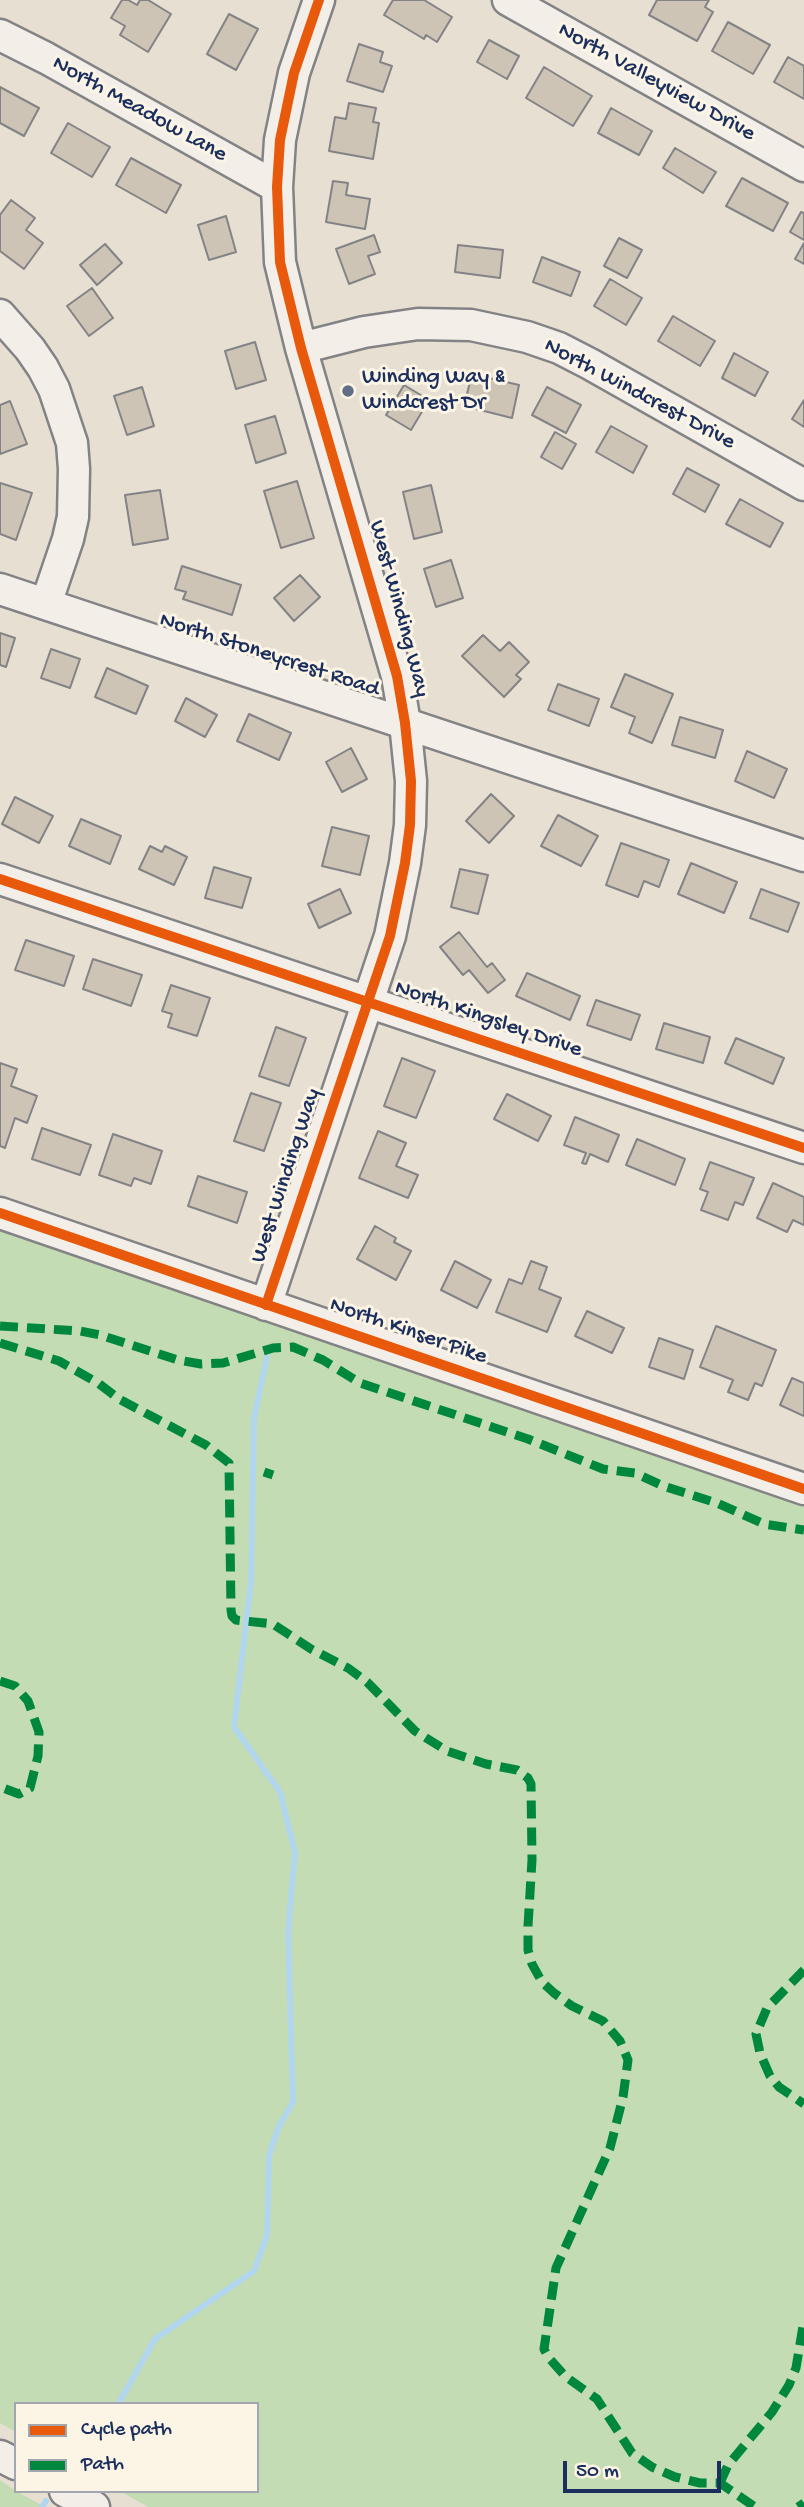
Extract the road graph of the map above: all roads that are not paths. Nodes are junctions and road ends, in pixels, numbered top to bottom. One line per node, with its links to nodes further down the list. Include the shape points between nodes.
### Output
1 (319, 0): 5 (street, West Winding Way, via 287,103)
2 (509, 0): 4 (street, North Valleyview Drive)
3 (0, 35): 5 (street, North Meadow Lane)
4 (804, 166)
5 (277, 187): 7 (street, West Winding Way, via 280,262)
6 (0, 316): 10 (street, via 43,368 72,443 73,517)
7 (301, 348): 8 (street, North Windcrest Drive, via 418,324 471,325 527,337 590,364); 11 (street, West Winding Way, via 387,637)
8 (804, 485)
9 (0, 589): 10 (street, North Stoneycrest Road)
10 (46, 604): 11 (street, North Stoneycrest Road)
11 (405, 723): 12 (street, North Stoneycrest Road); 14 (street, West Winding Way, via 411,781 405,863 390,936)
12 (804, 856)
13 (0, 879): 14 (street, North Kingsley Drive)
14 (368, 1002): 15 (street, North Kingsley Drive); 17 (street, West Winding Way)
15 (804, 1148)
16 (0, 1213): 17 (street, North Kinser Pike)
17 (266, 1306): 18 (street, North Kinser Pike)
18 (804, 1489)
19 (69, 2493): 20 (street)
20 (94, 2507)

